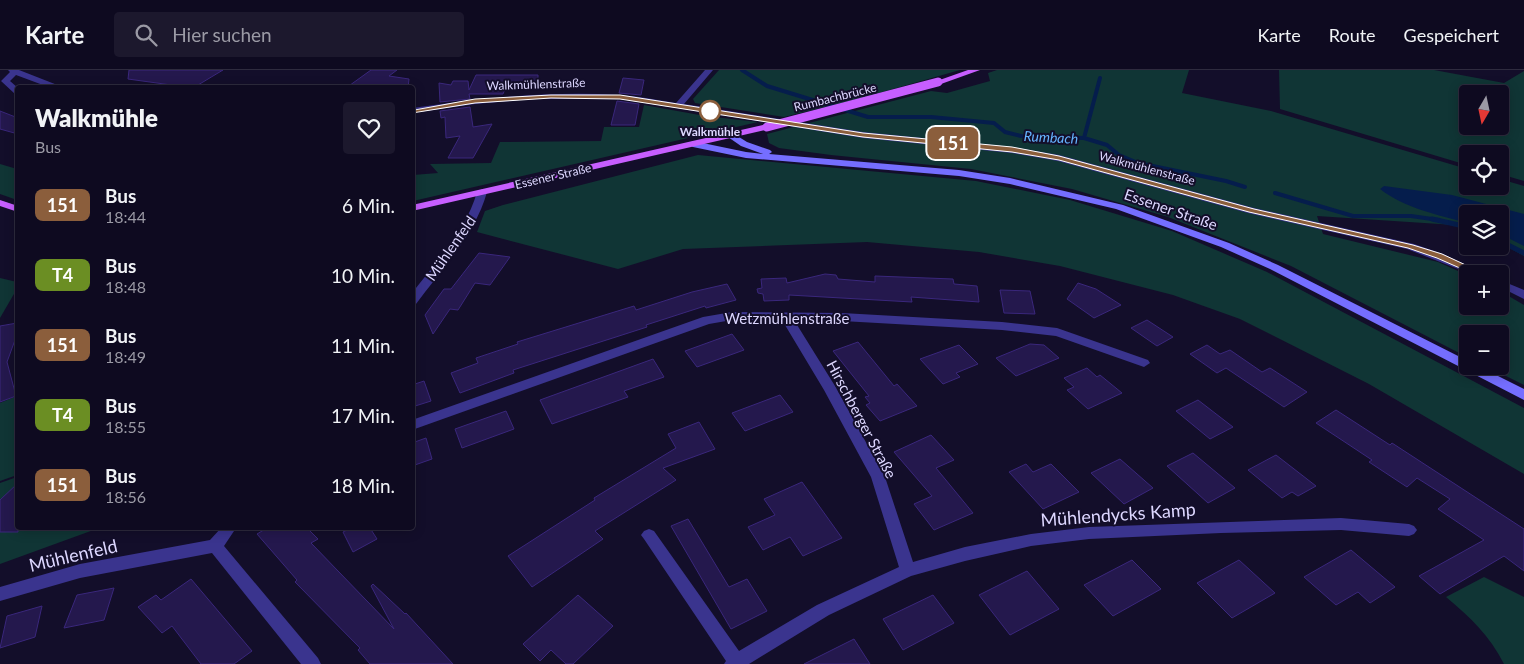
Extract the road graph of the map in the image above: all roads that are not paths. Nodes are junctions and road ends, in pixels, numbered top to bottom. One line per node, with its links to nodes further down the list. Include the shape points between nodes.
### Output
1 (709, 70): 6 (street)
2 (976, 70): 8 (main road, Rumbachbrücke, bridge)
3 (13, 71): 4 (street); 5 (street, via 5,80)
4 (53, 85)
5 (15, 89)
6 (678, 106): 7 (street, Walkmühlenstraße, via 620,97 551,96 475,101); 16 (street, Walkmühlenstraße, via 863,135 1038,154 1252,211 1410,246)
7 (415, 111)
8 (767, 127): 9 (main road, Essener Straße)
9 (731, 135): 10 (main road, Essener Straße); 11 (main road, Essener Straße, via 744,144)
10 (693, 144): 11 (main road, Essener Straße, via 746,155); 12 (main road, Essener Straße)
11 (786, 158): 22 (main road, Essener Straße, via 967,174 1119,207 1225,245 1274,267)
12 (482, 192): 14 (main road, Essener Straße); 19 (street, Mühlenfeld, via 466,229)
13 (0, 203): 15 (main road)
14 (415, 207)
15 (15, 208)
16 (1460, 265)
17 (1509, 288): 18 (street)
18 (1524, 296)
19 (415, 297)
20 (786, 317): 21 (street, Wetzmühlenstraße, via 842,317 1057,332); 23 (street, Wetzmühlenstraße, via 732,316 707,320); 28 (street, Hirschberger Straße, via 878,477)
21 (1144, 363)
22 (1521, 394)
23 (415, 424)
24 (227, 530): 27 (street)
25 (1409, 530): 28 (street, Mühlendycks Kamp, via 1341,524 1089,533 1031,540)
26 (649, 535): 30 (street, Mühlendycks Kamp)
27 (214, 546): 29 (street, Mühlenfeld, via 80,571); 31 (street)
28 (908, 570): 30 (street, Mühlendycks Kamp, via 823,610)
29 (0, 594)
30 (734, 662)
31 (312, 664)

